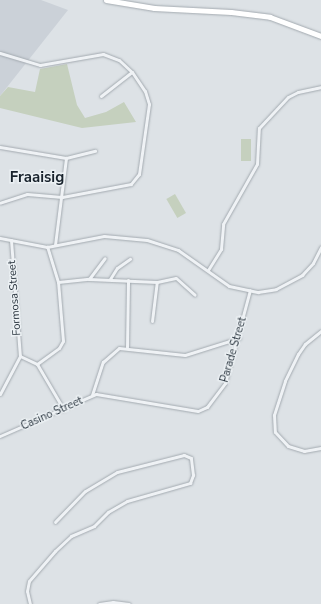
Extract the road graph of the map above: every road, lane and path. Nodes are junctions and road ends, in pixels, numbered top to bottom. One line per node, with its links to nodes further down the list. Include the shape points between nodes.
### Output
1 (106, 0): 2 (highway, via 154,8 263,15)
2 (321, 36)
3 (0, 53): 4 (street, via 40,65 102,54 118,60)
4 (132, 72): 6 (street); 10 (street, via 145,91 149,104 136,180 131,184 99,192)
5 (321, 87): 19 (street, via 288,97 259,128 257,164 223,224 221,249)
6 (101, 96)
7 (0, 147): 9 (street)
8 (95, 151): 9 (street)
9 (66, 158): 10 (street)
10 (62, 197): 11 (street, via 32,194); 14 (street)
11 (0, 203)
12 (0, 238): 13 (street)
13 (11, 240): 15 (street); 31 (street, Formosa Street)
14 (55, 246): 15 (street); 19 (street, via 104,236 147,240 178,250)
15 (47, 247): 23 (street)
16 (321, 248): 25 (street, via 313,263 302,274 276,289)
17 (105, 258): 20 (street)
18 (130, 259): 21 (street, via 117,268)
19 (208, 270): 25 (street, via 229,286)
20 (88, 279): 21 (street); 23 (street)
21 (110, 279): 22 (street)
22 (128, 280): 24 (street); 30 (street)
23 (58, 282): 32 (street, via 63,341)
24 (157, 282): 26 (street, via 178,278); 27 (street)
25 (250, 290): 29 (street, Parade Street)
26 (195, 295)
27 (152, 321)
28 (321, 331): 37 (street, via 305,344 298,354 285,381 274,415 275,432 288,446 304,451)
29 (239, 338): 30 (street, via 185,355); 34 (street, Parade Street, via 222,388 203,410 104,394)
30 (127, 347): 34 (street, Casino Street, via 119,348 107,356)
31 (20, 356): 32 (street); 33 (street)
32 (37, 364): 35 (street)
33 (0, 394)
34 (92, 395): 35 (street, Casino Street)
35 (64, 410): 36 (street, Casino Street)
36 (0, 436)
37 (321, 448)
38 (55, 522): 39 (street, via 86,491 116,472 184,455 191,458 193,475 190,483 126,501 108,512 94,526 71,536 31,575 27,591)
39 (30, 604)
40 (99, 604): 41 (street)
41 (129, 604)

